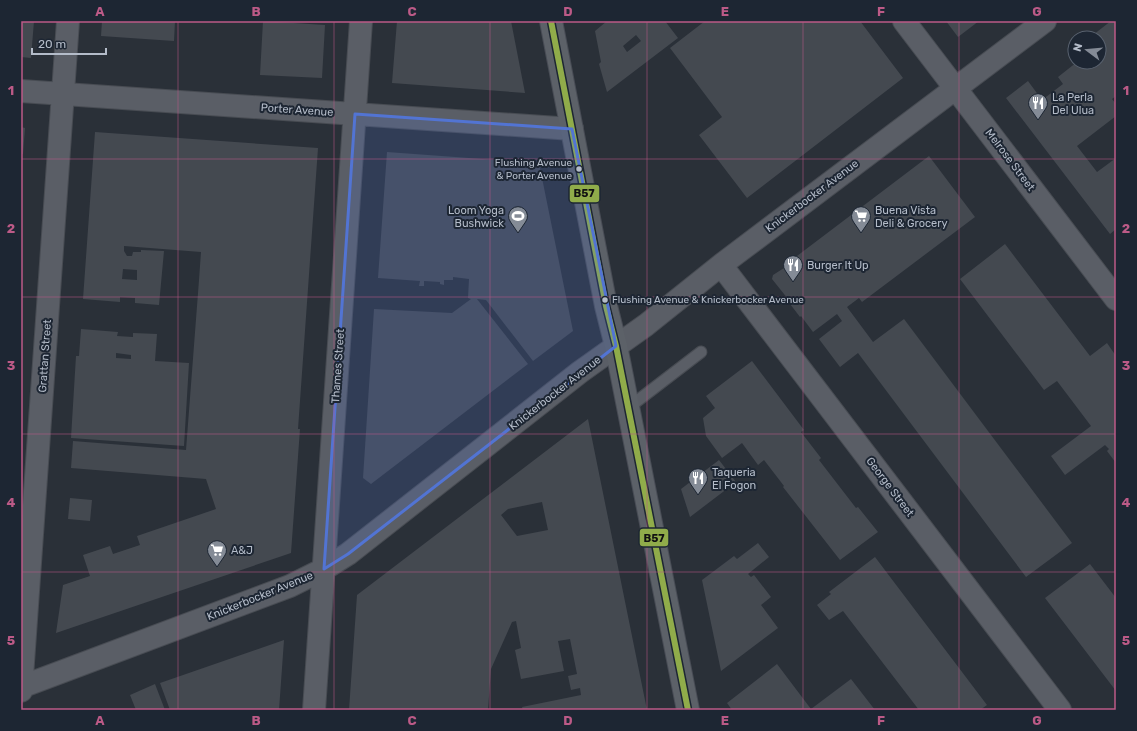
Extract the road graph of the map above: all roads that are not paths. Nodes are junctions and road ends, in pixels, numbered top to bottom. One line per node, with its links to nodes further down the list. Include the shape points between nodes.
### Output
1 (68, 21): 8 (street, Grattan Street)
2 (361, 21): 9 (street, Thames Street)
3 (551, 21): 10 (main road)
4 (904, 21): 6 (street, Melrose Street)
5 (1045, 21): 6 (street, Knickerbocker Avenue)
6 (956, 88): 11 (street, Knickerbocker Avenue); 12 (street, Melrose Street)
7 (21, 91): 8 (street, Porter Avenue)
8 (63, 94): 9 (street, Porter Avenue); 17 (street, Grattan Street)
9 (355, 114): 10 (street, Porter Avenue); 16 (street, Thames Street)
10 (572, 129): 13 (main road)
11 (720, 265): 13 (street, Knickerbocker Avenue); 21 (street, George Street)
12 (1116, 299)
13 (616, 346): 15 (main road); 16 (street, Knickerbocker Avenue, via 348,554)
14 (701, 352): 15 (lane)
15 (628, 408): 20 (main road)
16 (324, 569): 17 (street, Knickerbocker Avenue, via 290,586); 19 (street, Thames Street)
17 (21, 687): 18 (street, Grattan Street)
18 (21, 691)
19 (314, 710)
20 (688, 710)
21 (1060, 710)

